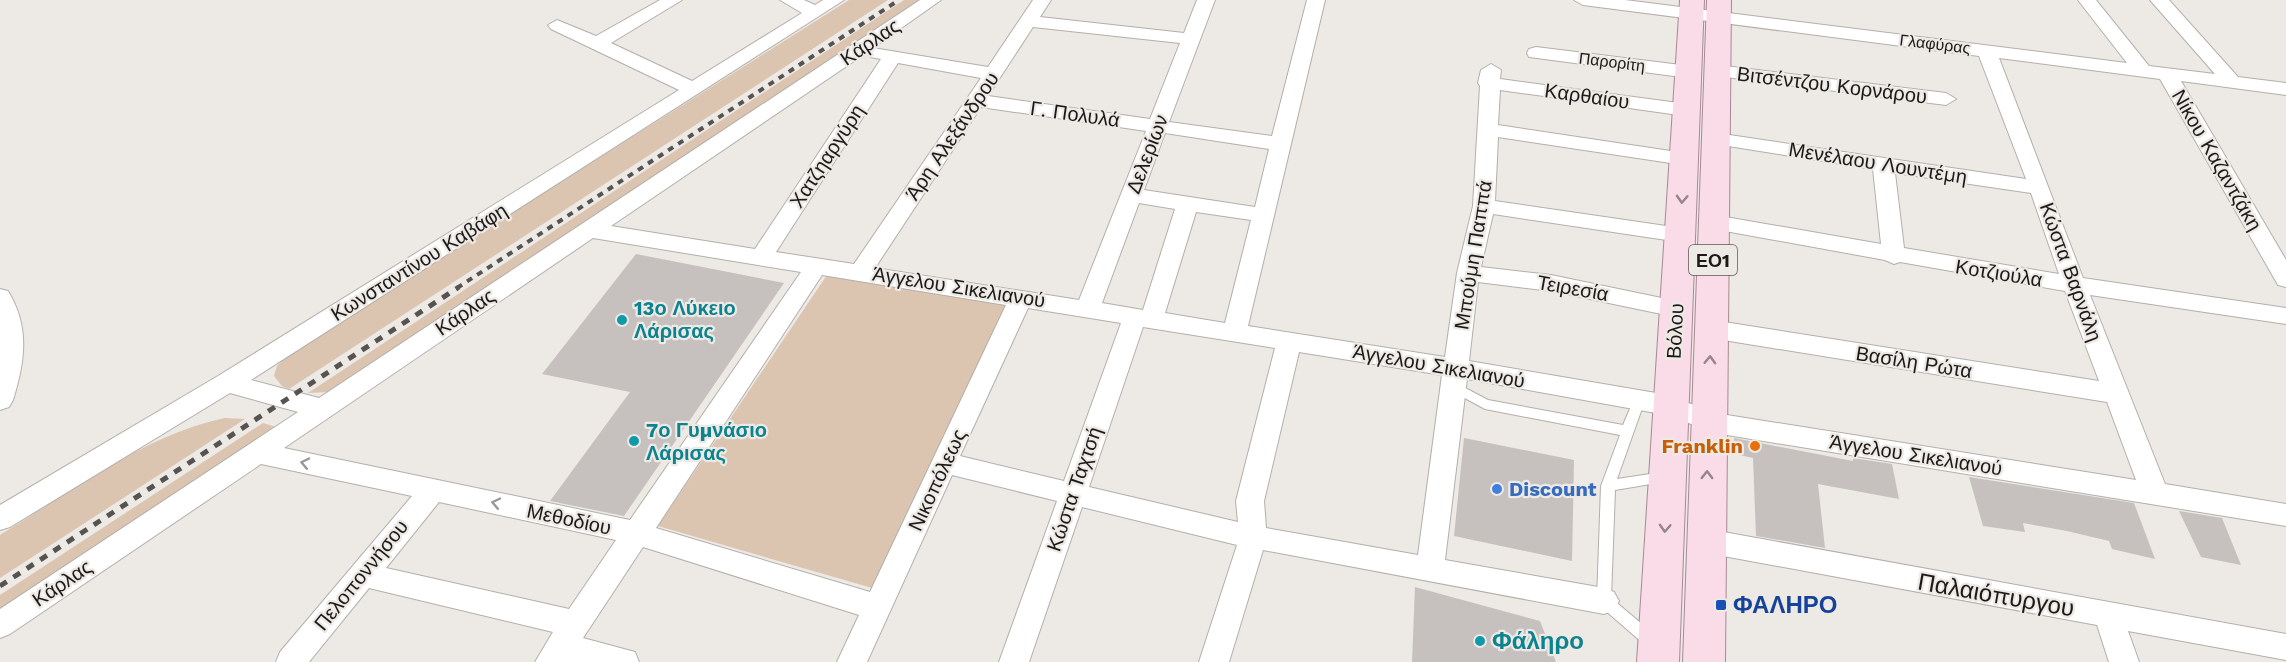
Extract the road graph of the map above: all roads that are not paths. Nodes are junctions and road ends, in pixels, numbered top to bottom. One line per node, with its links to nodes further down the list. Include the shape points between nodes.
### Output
1 (673, 0): 16 (street)
2 (789, 0): 11 (street)
3 (932, 0): 17 (street, Κάρλας)
4 (1042, 0): 13 (street, Άρη Αλεξάνδρου)
5 (1206, 0): 15 (street, Δελερίων)
6 (1316, 0): 36 (street)
7 (1583, 0): 10 (street, Γλαφύρας)
8 (2087, 0): 22 (street)
9 (2159, 0): 27 (street)
10 (1622, 3): 12 (street, Γλαφύρας)
11 (826, 6): 28 (street, Κωνσταντίνου Καβάφη)
12 (1705, 8): 18 (street, Γλαφύρας); 21 (main road, Βόλου / ΕΟ1); 23 (main road, Βόλου / ΕΟ1)
13 (1028, 21): 15 (street); 25 (street, Άρη Αλεξάνδρου)
14 (557, 25): 16 (street)
15 (1192, 39): 33 (street, Δελερίων)
16 (598, 43): 28 (street)
17 (859, 49): 20 (street); 45 (street, Κάρλας)
18 (1987, 51): 22 (street, Γλαφύρας); 39 (street, Κώστα Βαρνάλη)
19 (1536, 52): 23 (street, Παρορίτη)
20 (893, 56): 25 (street); 47 (street, Χατζηαργύρη)
21 (1717, 70): 30 (street, Βιτσέντζου Κορνάρου); 35 (main road, Βόλου / ΕΟ1)
22 (2142, 70): 24 (street, Γλαφύρας)
23 (1689, 72): 32 (main road, Βόλου / ΕΟ1)
24 (2166, 73): 27 (street, Γλαφύρας); 52 (street, Νίκου Καζαντζάκη)
25 (993, 74): 31 (street, Άρη Αλεξάνδρου)
26 (1490, 76): 32 (street, Καρθαίου); 34 (street, Μπούμη Παππά)
27 (2231, 81): 29 (street, Γλαφύρας)
28 (693, 89): 64 (street, Κωνσταντίνου Καβάφη)
29 (2286, 89)
30 (1946, 99)
31 (976, 100): 33 (street, Γ. Πολυλά); 50 (street, Άρη Αλεξάνδρου)
32 (1686, 110): 37 (main road, Βόλου / ΕΟ1)
33 (1158, 126): 36 (street, Γ. Πολυλά); 40 (street, Δελερίων)
34 (1487, 129): 37 (street); 42 (street, Μπούμη Παππά)
35 (1716, 139): 38 (street, Μενέλαου Λουντέμη); 44 (main road, Βόλου / ΕΟ1)
36 (1281, 144): 43 (street)
37 (1684, 159): 46 (main road, Βόλου / ΕΟ1, one-way to 46)
38 (1883, 164): 39 (street, Μενέλαου Λουντέμη); 48 (street)
39 (2040, 188): 53 (street, Κώστα Βαρνάλη)
40 (1131, 195): 41 (street); 56 (street, Δελερίων)
41 (1188, 203): 43 (street); 59 (street, Κώστα Ταχτσή)
42 (1484, 206): 46 (street); 51 (street, Μπούμη Παππά)
43 (1263, 215): 61 (street)
44 (1714, 222): 48 (street, Κοτζιούλα); 60 (main road, Βόλου / ΕΟ1)
45 (588, 230): 47 (street, Άγγελου Σικελιανού); 68 (street, Κάρλας)
46 (1680, 235): 57 (main road, Βόλου / ΕΟ1)
47 (762, 256): 49 (street, Άγγελου Σικελιανού)
48 (1894, 256): 53 (street, Κοτζιούλα)
49 (817, 265): 50 (street, Άγγελου Σικελιανού); 80 (street)
50 (861, 272): 55 (street, Άγγελου Σικελιανού)
51 (1468, 273): 57 (street, Τειρεσία, via 1551,283); 63 (street, Μπούμη Παππά)
52 (2286, 279)
53 (2074, 285): 58 (street, Κοτζιούλα); 65 (street, Κώστα Βαρνάλη)
54 (0, 297): 66 (street, via 12,326 14,345)
55 (1021, 297): 56 (street, Άγγελου Σικελιανού); 72 (street, Νικοπόλεως)
56 (1088, 308): 59 (street, Άγγελου Σικελιανού)
57 (1676, 309): 67 (main road, Βόλου / ΕΟ1)
58 (2286, 316)
59 (1143, 317): 61 (street, Άγγελου Σικελιανού); 76 (street, Κώστα Ταχτσή)
60 (1711, 329): 65 (street, Βασίλη Ρώτα); 69 (main road, Βόλου / ΕΟ1, one-way to 60)
61 (1234, 332): 62 (street, Άγγελου Σικελιανού)
62 (1289, 341): 63 (street, Άγγελου Σικελιανού); 81 (street, via 1251,501)
63 (1455, 378): 67 (street, Άγγελου Σικελιανού); 70 (lane, via 1485,404); 83 (street, Μπούμη Παππά)
64 (227, 383): 68 (street); 79 (street, Κωνσταντίνου Καβάφη)
65 (2118, 393): 77 (street, Κώστα Βαρνάλη)
66 (0, 400)
67 (1655, 404): 69 (street, Άγγελου Σικελιανού); 70 (lane); 73 (main road, Βόλου / ΕΟ1)
68 (320, 408): 71 (street, Κάρλας)
69 (1708, 418): 77 (street, Άγγελου Σικελιανού, via 1727,425); 82 (main road, Βόλου / ΕΟ1, one-way to 69)
70 (1627, 431): 74 (lane)
71 (258, 453): 75 (street, Μεθοδίου, one-way to 71); 88 (street, Κάρλας)
72 (945, 463): 76 (street); 86 (street, Νικοπόλεως)
73 (1668, 476): 74 (lane); 91 (main road, Βόλου / ΕΟ1, one-way to 91)
74 (1608, 486): 85 (lane)
75 (433, 489): 80 (street, Μεθοδίου, one-way to 75); 84 (street, Πελοποννήσου)
76 (1073, 493): 81 (street); 95 (street, Κώστα Ταχτσή)
77 (2156, 494): 78 (street, Άγγελου Σικελιανού)
78 (2286, 515)
79 (0, 519)
80 (635, 533): 86 (street, Μεθοδίου); 89 (street)
81 (1253, 537): 83 (street); 96 (street)
82 (1707, 541): 87 (street, Παλαιόπυργου); 97 (main road, Βόλου / ΕΟ1)
83 (1430, 569): 85 (street)
84 (361, 574): 89 (street); 92 (street, Πελοποννήσου)
85 (1604, 601): 91 (lane)
86 (876, 607): 94 (street, Νικοπόλεως)
87 (2108, 615): 90 (street, Παλαιόπυργου); 98 (street)
88 (0, 625)
89 (562, 644): 93 (street)
90 (2286, 647)
91 (1659, 654)
92 (291, 662)
93 (624, 662)
94 (852, 662)
95 (1014, 662)
96 (1214, 662)
97 (1704, 662)
98 (2124, 662)

